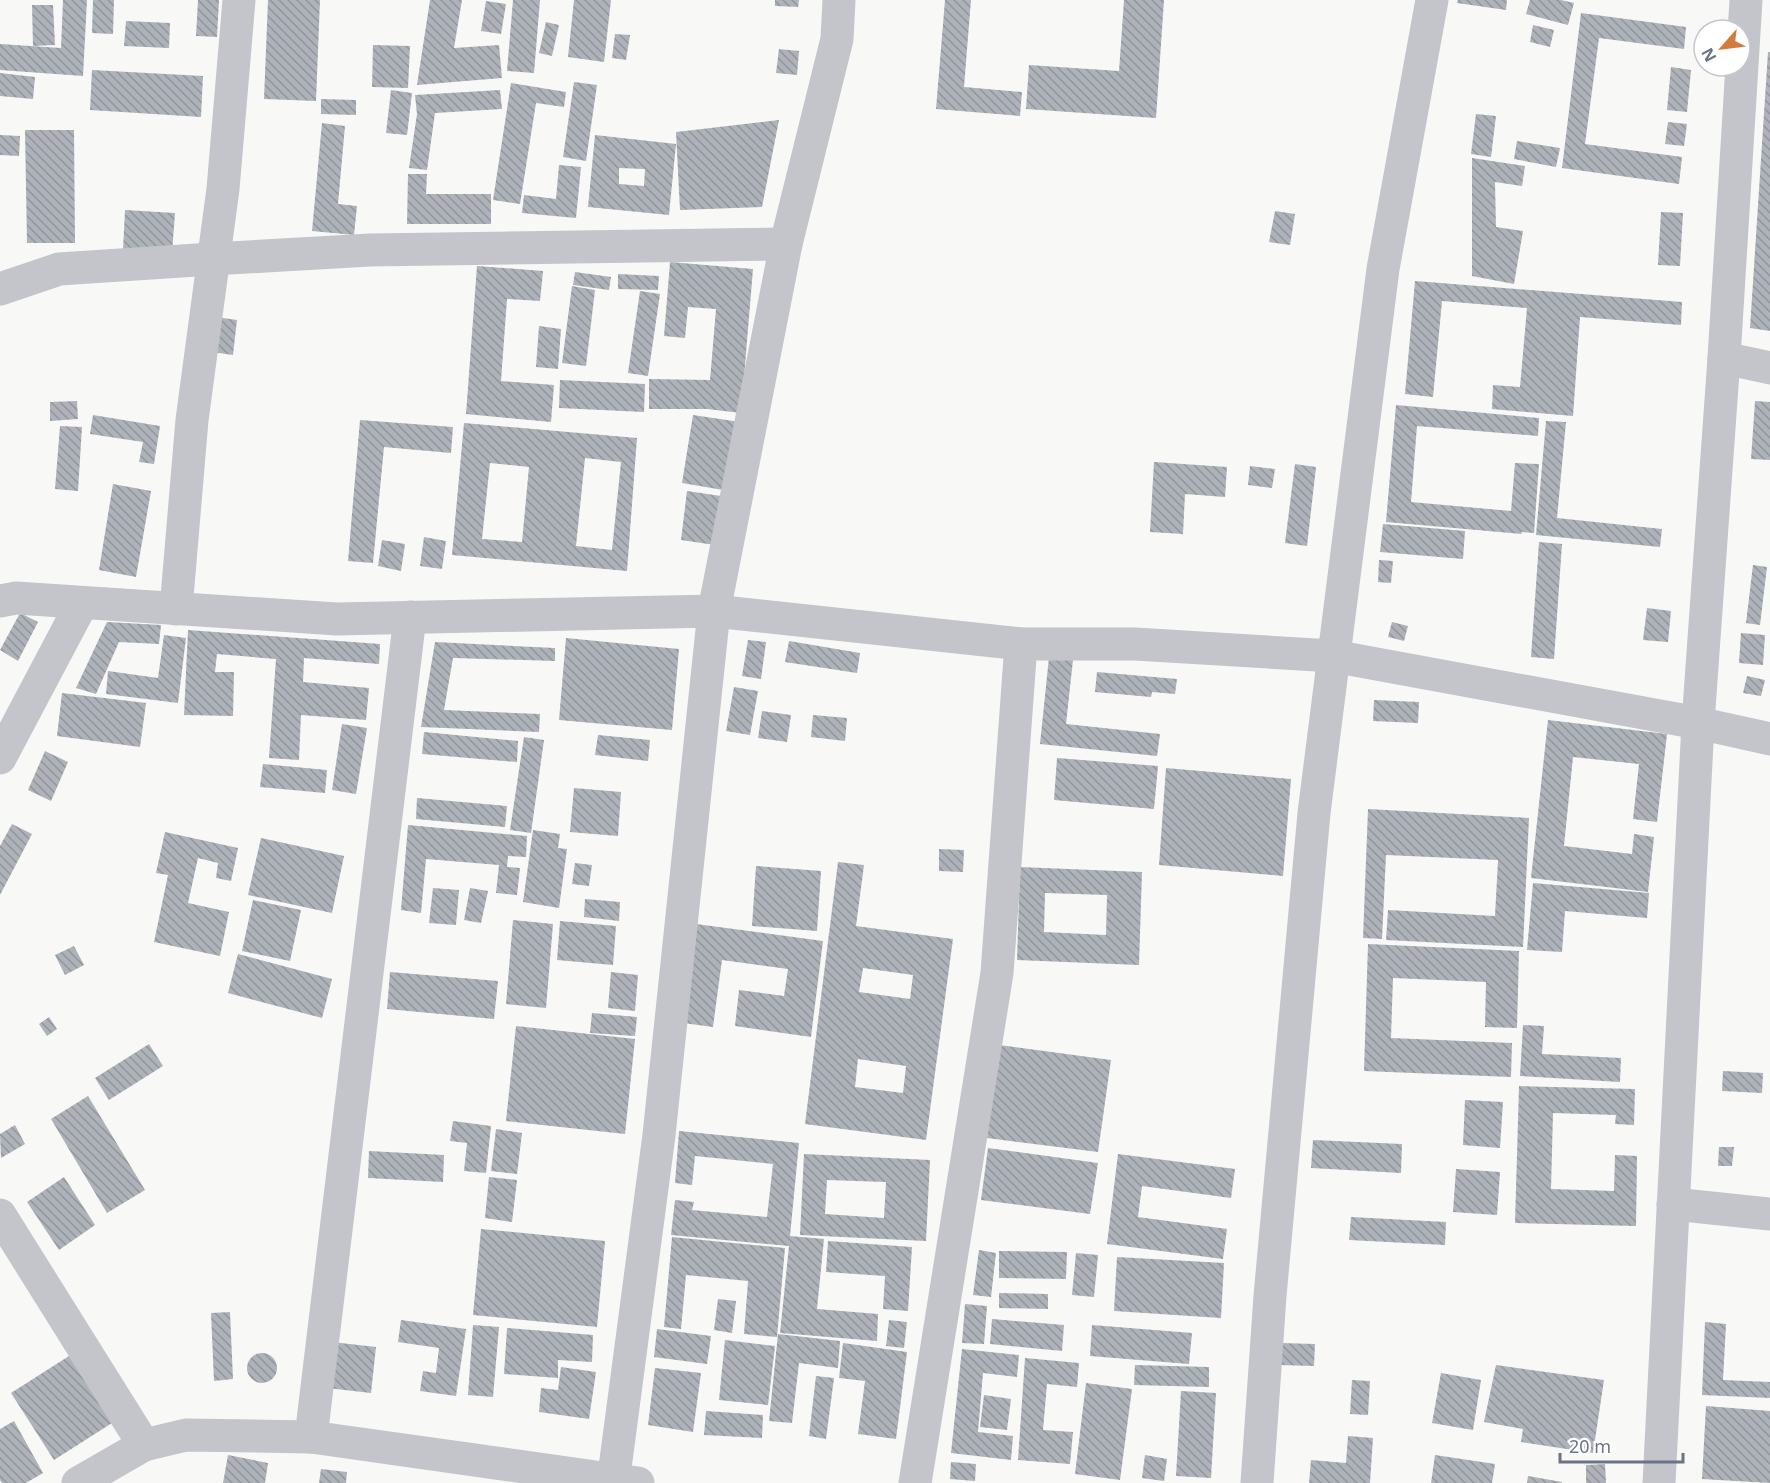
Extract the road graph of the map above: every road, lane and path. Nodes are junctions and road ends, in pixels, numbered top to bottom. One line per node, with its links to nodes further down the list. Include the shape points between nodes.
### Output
1 (239, 0): 6 (street, via 223,189)
2 (838, 0): 5 (street, via 837,39)
3 (1432, 0): 16 (street, via 1383,269)
4 (1746, 0): 8 (street)
5 (786, 244): 6 (street, via 370,250); 13 (street)
6 (212, 259): 7 (street, via 59,269); 12 (street, via 192,420)
7 (0, 289)
8 (1724, 358): 9 (street); 17 (street)
9 (1770, 368)
10 (0, 601): 11 (street, via 16,598)
11 (82, 603): 12 (street); 19 (street)
12 (176, 609): 14 (street, via 337,619)
13 (714, 611): 14 (street); 15 (street); 25 (street)
14 (410, 617): 23 (street)
15 (1021, 644): 16 (street, via 1135,644); 27 (street, via 997,973)
16 (1333, 656): 17 (street); 28 (street, via 1314,813 1269,1296)
17 (1698, 723): 18 (street); 20 (street)
18 (1770, 739)
19 (0, 758)
20 (1673, 1204): 21 (street); 29 (street)
21 (1770, 1214)
22 (0, 1215): 24 (street)
23 (311, 1437): 24 (street, via 186,1435); 25 (street)
24 (144, 1445): 26 (street)
25 (621, 1482)
26 (78, 1483)
27 (915, 1483)
28 (1257, 1483)
29 (1659, 1483)

